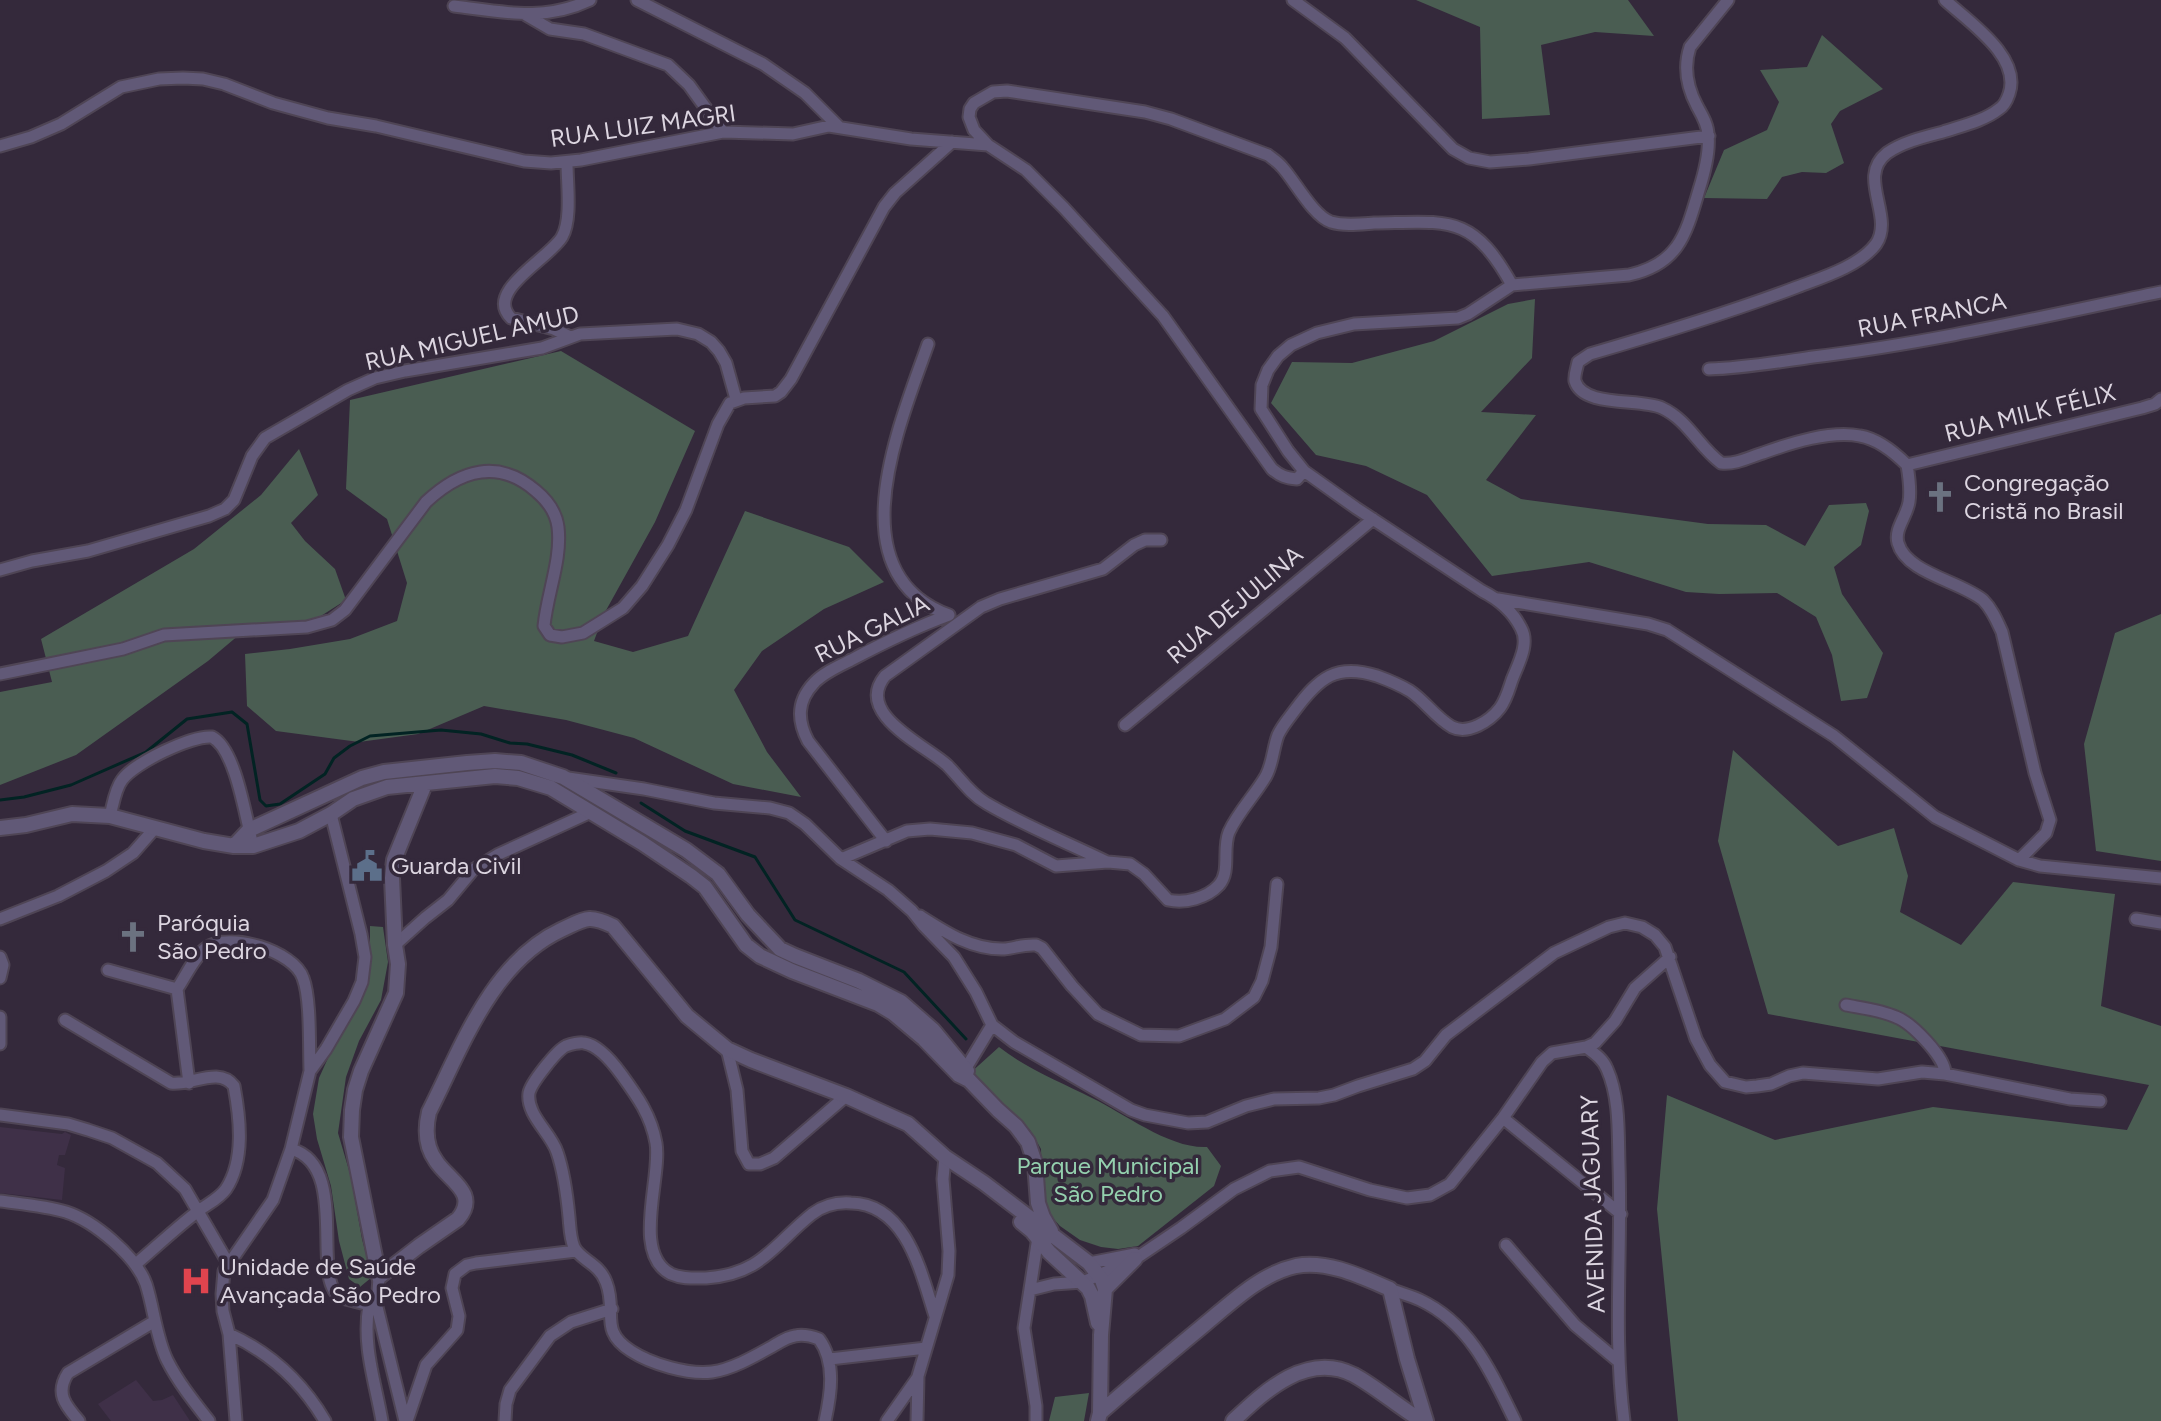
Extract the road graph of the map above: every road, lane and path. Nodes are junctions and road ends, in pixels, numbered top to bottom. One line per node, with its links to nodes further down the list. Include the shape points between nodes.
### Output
1 (590, 0): 7 (street)
2 (637, 0): 8 (street, via 763,64 805,93)
3 (1293, 0): 10 (street, via 1345,38 1453,149 1469,158 1529,159)
4 (1728, 0): 10 (street, via 1687,56 1687,80)
5 (1945, 0): 22 (street, via 2002,54 2011,87 2001,109 1884,155 1874,184 1883,226 1872,249 1830,274 1774,296 1590,354 1578,362 1575,376 1581,389 1596,397 1662,408 1690,428 1721,463 1787,444 1851,435 1871,440)
6 (454, 6): 7 (street)
7 (526, 15): 9 (street, via 550,29 584,34 668,65)
8 (838, 126): 9 (street, RUA LUIZ MAGRI, via 782,134); 11 (street, RUA LUIZ MAGRI)
9 (723, 132): 14 (street, RUA LUIZ MAGRI)
10 (1709, 136): 15 (street, via 1684,239 1661,263 1629,275)
11 (952, 142): 12 (street, RUA LUIZ MAGRI); 20 (street, via 884,207 781,392)
12 (988, 145): 15 (street, via 969,117 974,103 993,92 1145,112 1268,155 1331,222 1463,227 1495,255); 23 (street, RUA LUIZ MAGRI, via 1026,170 1163,316 1272,469 1290,479)
13 (0, 146): 14 (street, RUA LUIZ MAGRI, via 61,124 121,87 183,78 224,84 328,118 524,161)
14 (567, 163): 17 (street, via 567,226 562,238 506,292 504,304 517,321)
15 (1512, 285): 23 (street, via 1458,318 1336,328 1291,345 1278,356 1262,385 1261,409)
16 (2161, 292): 19 (street, RUA FRANCA, via 1896,346)
17 (570, 337): 20 (street, RUA MIGUEL AMUD, via 677,329 698,334 726,363); 26 (street, RUA MIGUEL AMUD, via 542,348 375,378 265,438 225,509 109,545)
18 (928, 344): 28 (street, via 893,444 885,526 891,557 906,588 920,602)
19 (1709, 369)
20 (736, 399): 30 (street, via 718,424 686,510 642,586 623,608 583,633 550,635 544,626 558,548 556,518 546,499 523,479 495,471 462,476 426,502 332,620 301,628 164,635 123,649)
21 (2161, 399): 22 (street, RUA MILK FÉLIX)
22 (1907, 465): 46 (street, via 1909,503 1896,535 1901,550 1915,565 1983,600 2002,632 2050,820 2046,833)
23 (1304, 471): 24 (street)
24 (1373, 519): 27 (street); 31 (street, RUA DEJULINA)
25 (1161, 540): 29 (street, via 1134,545 1103,569 1000,599)
26 (0, 570)
27 (1498, 599): 46 (street, via 1675,633 1834,736 1935,817); 47 (street, via 1520,625 1525,640 1501,708 1482,723 1471,729 1452,727 1410,691 1385,679 1361,671 1336,673 1312,687 1282,728 1265,777 1228,833 1224,878 1214,889 1192,899 1168,900 1135,867)
28 (949, 615): 29 (street); 42 (street, RUA GALIA, via 904,631 829,672 815,681 800,708 808,741)
29 (965, 620): 47 (street, via 885,676 878,706 981,800)
30 (0, 674)
31 (1125, 725)
32 (467, 763): 33 (street, via 521,763); 34 (street); 41 (street, via 362,778)
33 (563, 777): 45 (street, via 779,810 805,824); 57 (street, via 701,860)
34 (458, 780): 35 (street); 36 (street, via 518,778 551,788)
35 (425, 784): 37 (street, via 367,793); 54 (street, via 394,860)
36 (591, 812): 54 (street, via 473,870 448,900); 57 (street, via 705,887 746,945 772,963)
37 (331, 814): 44 (street); 68 (street, via 365,957 354,1001)
38 (110, 816): 39 (street, via 72,814); 40 (street); 41 (street, via 121,780 129,773 207,736 218,739 231,761)
39 (0, 828)
40 (155, 828): 43 (street); 51 (street, via 133,853 106,871)
41 (249, 830): 43 (street); 44 (street)
42 (886, 841): 45 (street); 47 (street, via 917,829 958,832 1016,845 1056,866)
43 (234, 846): 44 (street)
44 (253, 846)
45 (841, 859): 50 (street)
46 (2019, 860): 48 (street)
47 (1108, 862)
48 (2161, 878)
49 (1277, 884): 50 (street, via 1271,947 1254,997 1225,1019 1179,1036 1141,1035 1098,1014 1036,945 1000,949 967,943)
50 (912, 911): 64 (street, via 954,957)
51 (0, 919)
52 (2136, 919): 53 (street)
53 (2161, 923)
54 (395, 945): 94 (street, via 396,993 358,1080 351,1137)
55 (0, 957): 59 (street)
56 (1670, 957): 64 (street, via 1655,935 1635,925 1617,924 1554,953 1446,1035 1413,1069 1334,1095 1246,1106 1207,1122 1131,1110); 66 (street, via 1635,988 1608,1031); 70 (street, via 1696,1039 1725,1082 1757,1086 1803,1073 1878,1079)
57 (796, 965): 69 (street, via 893,1013)
58 (108, 970): 60 (street)
59 (0, 978)
60 (177, 989): 68 (street, via 199,956 215,944 245,943 286,957 303,976 306,990); 71 (street)
61 (1846, 1005): 70 (street, via 1898,1017 1932,1047 1946,1066)
62 (0, 1017): 65 (street)
63 (65, 1020): 71 (street, via 165,1080)
64 (992, 1025): 69 (street)
65 (0, 1044)
66 (1586, 1047): 75 (street, via 1552,1053); 84 (street, AVENIDA JAGUARY, via 1606,1066 1613,1087)
67 (727, 1049): 72 (street); 72 (street, via 742,1151 749,1164 774,1158); 94 (street, via 687,1016 613,926 586,919 534,945 483,1005 429,1112 428,1146 463,1192 463,1214)
68 (310, 1071): 76 (street)
69 (965, 1074): 78 (street, via 1028,1142)
70 (1945, 1074): 73 (street)
71 (189, 1083): 83 (street, via 213,1077 230,1080 239,1140 235,1169 224,1191)
72 (846, 1096): 77 (street, via 908,1124)
73 (2100, 1101)
74 (0, 1115): 83 (street, via 68,1124 112,1138 175,1177)
75 (1503, 1118): 84 (street); 88 (street, via 1450,1184 1430,1195 1407,1198 1299,1167 1284,1168 1234,1189)
76 (291, 1149): 91 (street, via 273,1200); 99 (street, via 311,1160 320,1180 332,1291)
77 (945, 1157): 79 (street); 101 (street, via 949,1264)
78 (1035, 1174): 80 (street); 86 (street, via 1040,1210)
79 (984, 1183): 81 (street); 85 (street)
80 (1031, 1193): 81 (street, via 1018,1201); 85 (street)
81 (1007, 1200): 85 (street)
82 (0, 1201): 92 (street, via 69,1213 97,1229)
83 (197, 1212): 91 (street); 92 (street)
84 (1621, 1214): 107 (street, AVENIDA JAGUARY)
85 (1034, 1229): 86 (street); 98 (street)
86 (1056, 1244): 93 (street); 95 (street)
87 (1506, 1245): 107 (street, via 1575,1325)
88 (1151, 1248): 90 (street); 93 (street)
89 (576, 1251): 100 (street, via 599,1268); 101 (street, via 556,1148 532,1108 529,1092 557,1053 584,1043 615,1065 651,1121 657,1146 652,1253 666,1271 690,1279 741,1272 824,1206 863,1203 891,1219 905,1236); 115 (street, via 476,1263 455,1274 457,1330 426,1365)
90 (1135, 1259): 93 (street); 96 (street)
91 (228, 1263): 103 (street, via 222,1294)
92 (136, 1264): 102 (street)
93 (1094, 1269): 95 (street); 96 (street)
94 (379, 1277): 99 (street)
95 (1083, 1282): 98 (street); 104 (street, via 1092,1296)
96 (1105, 1289): 104 (street)
97 (1390, 1289): 109 (street, via 1313,1265 1276,1273 1244,1292); 122 (street); 123 (street, via 1421,1301 1467,1337 1484,1358)
98 (1030, 1290): 120 (street, via 1024,1328)
99 (373, 1306): 114 (street, via 365,1325 366,1340); 115 (street)
100 (612, 1309): 106 (street, via 611,1331 621,1344 661,1365 712,1372 804,1335 819,1339); 116 (street, via 571,1322 550,1336 510,1390)
101 (935, 1316): 105 (street)
102 (155, 1321): 110 (street, via 68,1373 62,1397); 111 (street, via 167,1359)
103 (229, 1334): 112 (street); 113 (street, via 293,1377)
104 (1101, 1335): 109 (street)
105 (926, 1348): 106 (street); 108 (street)
106 (830, 1359): 117 (street)
107 (1618, 1361): 124 (street, AVENIDA JAGUARY)
108 (918, 1376): 118 (street); 119 (street)
109 (1099, 1417)
110 (79, 1421)
111 (209, 1421)
112 (236, 1421)
113 (325, 1421)
114 (382, 1421)
115 (406, 1421)
116 (505, 1421)
117 (825, 1421)
118 (887, 1421)
119 (917, 1421)
120 (1036, 1421)
121 (1233, 1421): 122 (street, via 1278,1382 1326,1367 1356,1376)
122 (1424, 1421)
123 (1515, 1421)
124 (1624, 1421)

